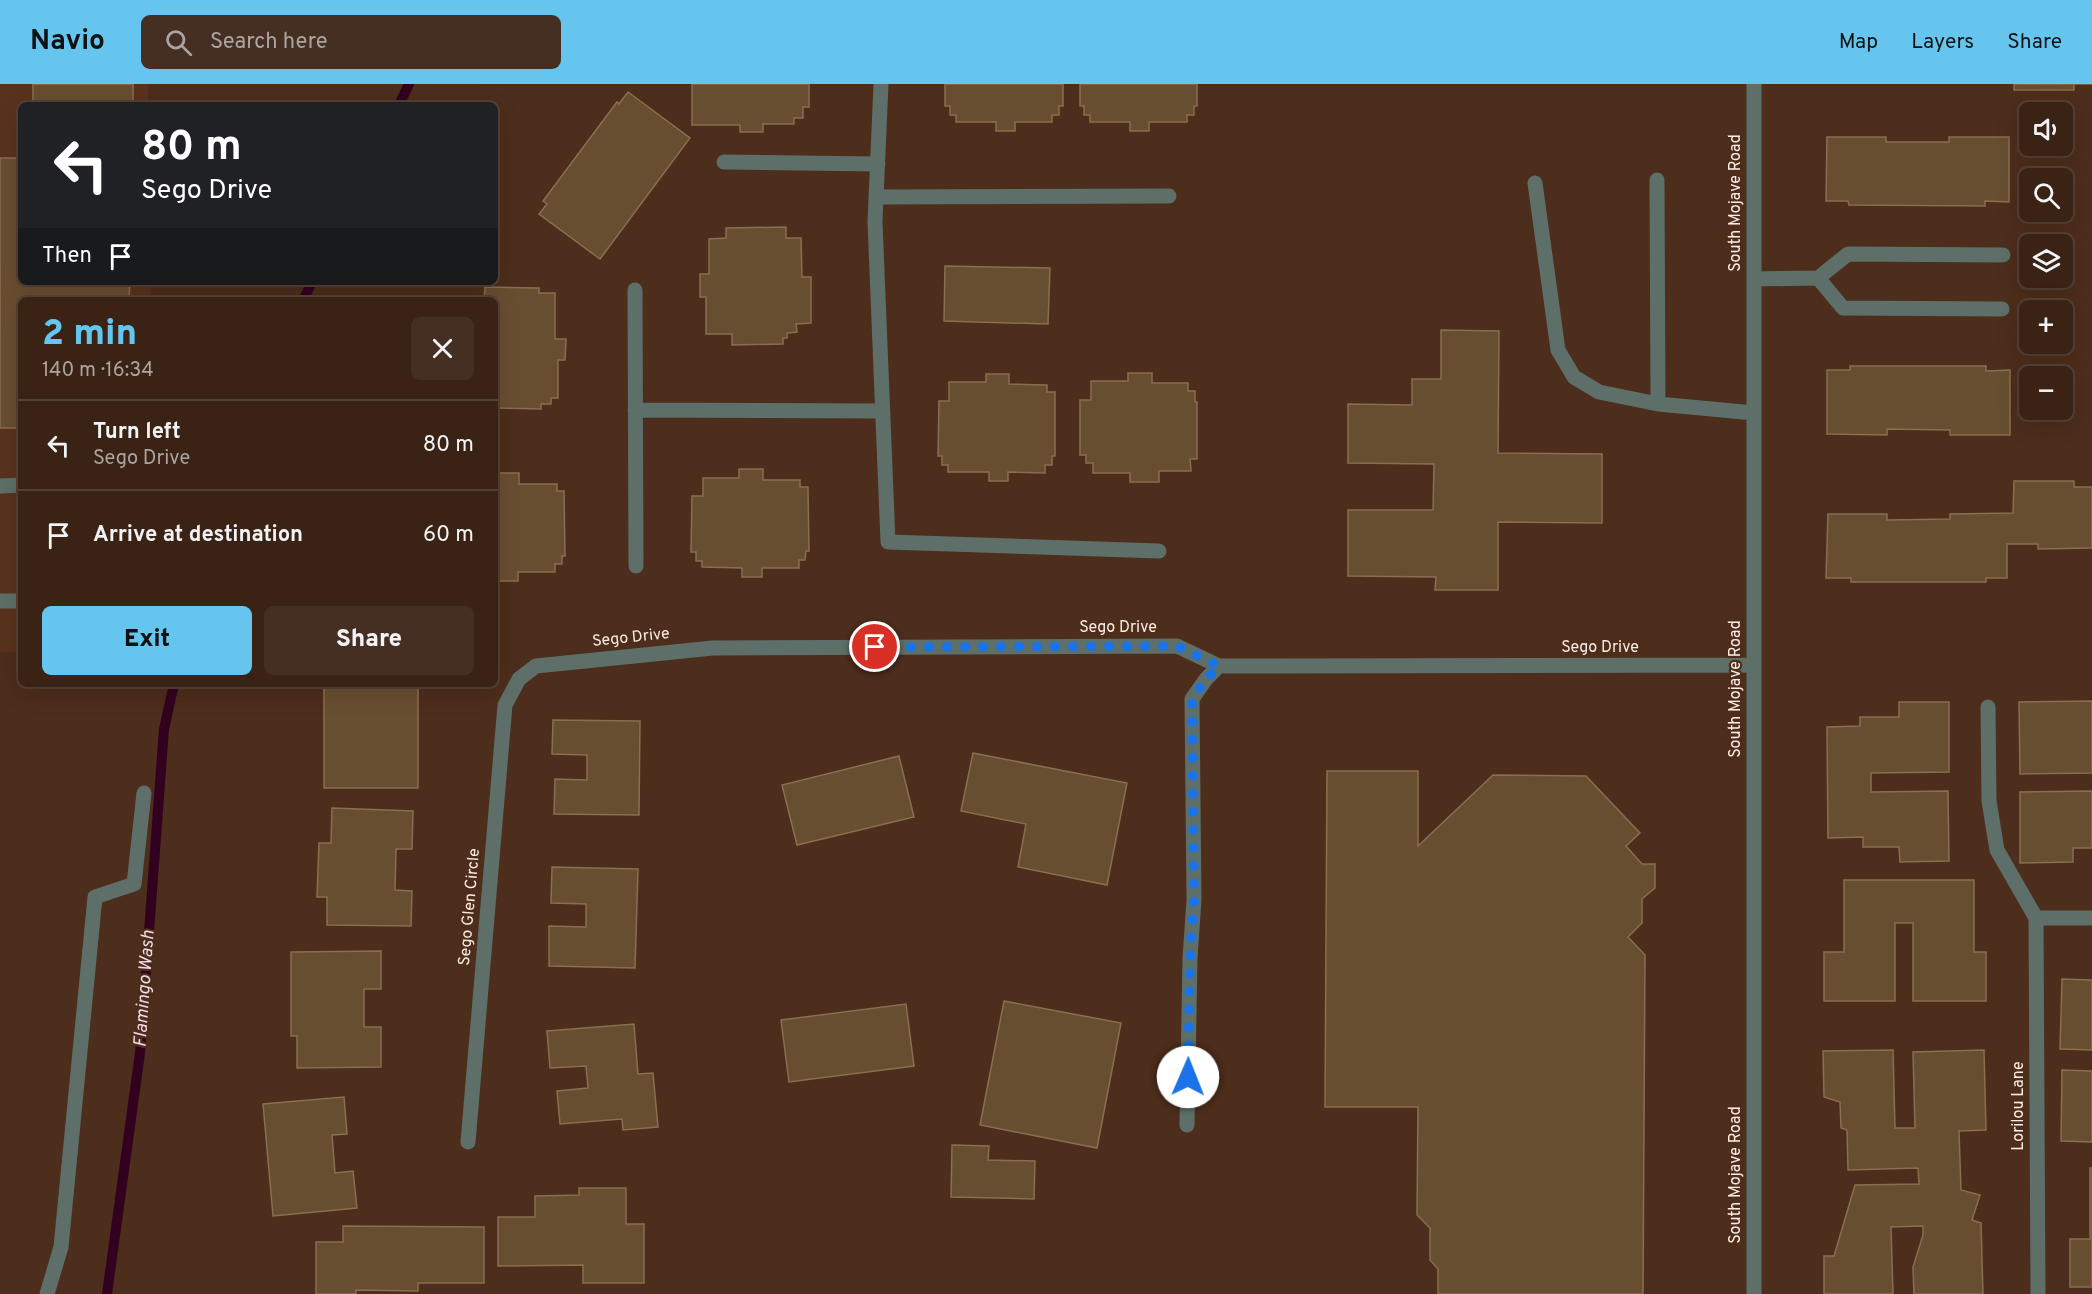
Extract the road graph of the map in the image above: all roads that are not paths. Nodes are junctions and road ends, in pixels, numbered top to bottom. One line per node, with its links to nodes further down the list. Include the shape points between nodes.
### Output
1 (881, 84): 4 (street)
2 (1754, 84): 11 (street, South Mojave Road)
3 (724, 162): 4 (street)
4 (878, 164): 8 (street)
5 (1657, 180): 14 (street)
6 (1535, 183): 14 (street, via 1558,350 1574,377 1599,392)
7 (1169, 196): 8 (street)
8 (876, 197): 16 (street)
9 (2003, 255): 10 (street, via 1848,254)
10 (1818, 278): 11 (street); 13 (street, via 1843,308)
11 (1754, 279): 17 (street, South Mojave Road)
12 (635, 290): 15 (street)
13 (2002, 309)
14 (1658, 404): 17 (street)
15 (635, 410): 16 (street); 21 (street)
16 (882, 411): 20 (street, via 888,542)
17 (1754, 413): 24 (street, South Mojave Road)
18 (18, 485): 19 (street)
19 (0, 486)
20 (1159, 551)
21 (636, 566)
22 (0, 601): 23 (street)
23 (18, 601)
24 (1754, 665): 25 (street, Sego Drive); 34 (street, South Mojave Road)
25 (1219, 666): 26 (street, Sego Drive, via 1177,646 713,648 536,666); 31 (street, via 1192,699 1194,900)
26 (519, 679): 32 (street, Sego Glen Circle, via 505,705)
27 (1988, 707): 29 (street, via 1989,801 1997,850)
28 (144, 793): 33 (street, via 134,884 95,897 62,1247)
29 (2036, 918): 30 (street); 35 (street, Lorilou Lane)
30 (2092, 918)
31 (1187, 1125)
32 (468, 1142)
33 (47, 1294)
34 (1754, 1294)
35 (2038, 1294)

